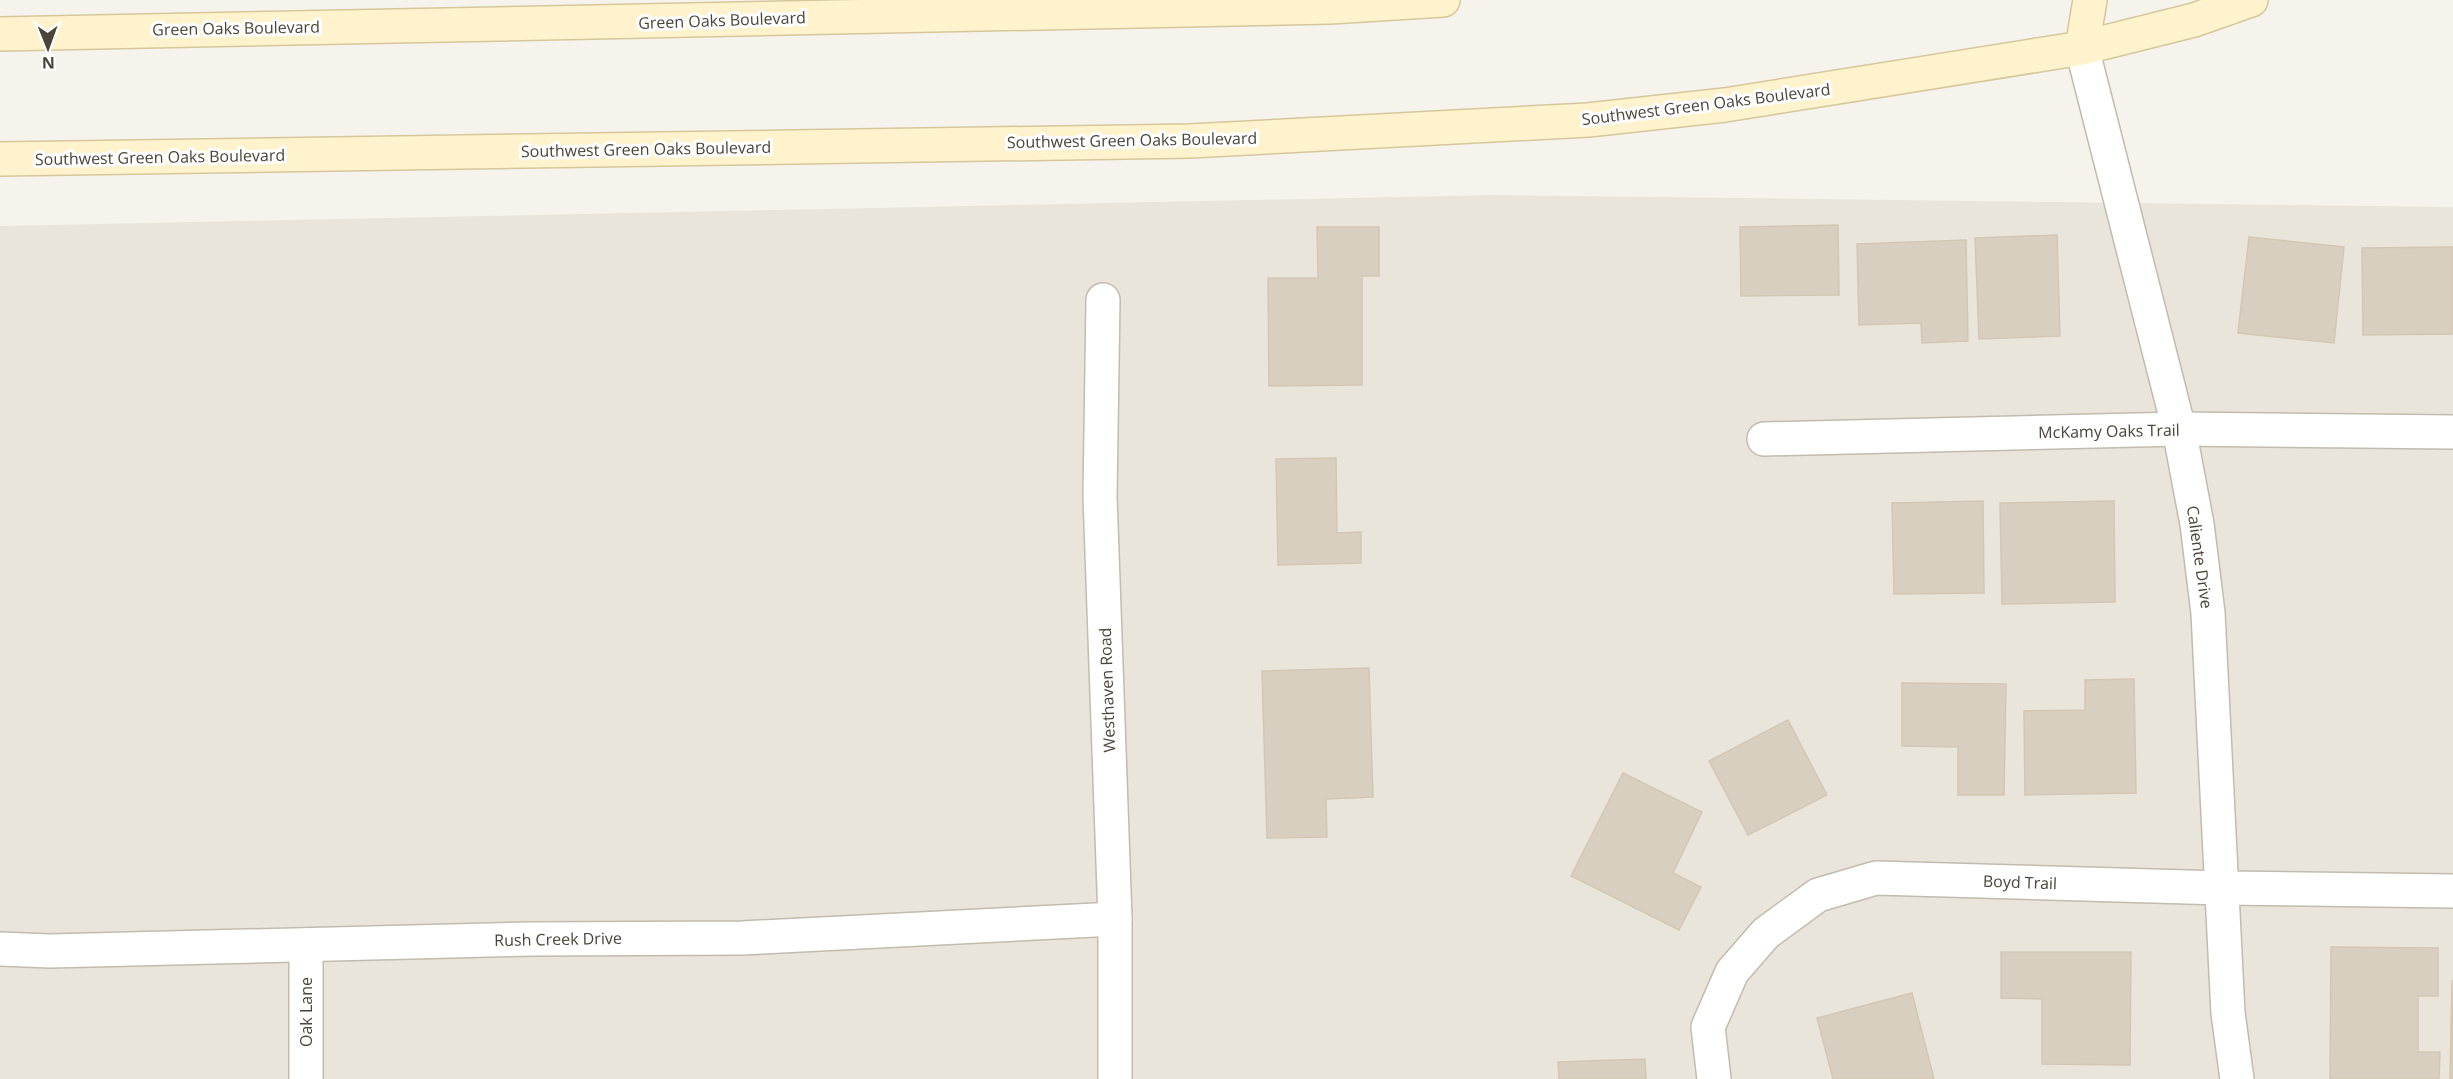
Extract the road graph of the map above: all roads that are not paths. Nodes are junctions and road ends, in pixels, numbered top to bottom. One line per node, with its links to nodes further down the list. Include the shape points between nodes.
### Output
1 (1443, 0): 4 (main road, Green Oaks Boulevard, via 1330,7)
2 (2090, 0): 5 (main road)
3 (2251, 0): 5 (main road, Southwest Green Oaks Boulevard, via 2194,20)
4 (0, 34)
5 (2082, 48): 6 (main road, Southwest Green Oaks Boulevard, via 1725,105 1564,121 1190,141); 8 (street, Caliente Drive)
6 (0, 159)
7 (1103, 300): 13 (street, Westhaven Road, via 1100,496)
8 (2179, 429): 9 (street, McKamy Oaks Trail); 10 (street, McKamy Oaks Trail); 11 (street, Caliente Drive, via 2208,613)
9 (2453, 432)
10 (1764, 439)
11 (2222, 888): 12 (street, Boyd Trail); 18 (street, Boyd Trail, via 1876,878 1818,895 1766,933 1732,972 1708,1027); 19 (street, Caliente Drive, via 2228,1013)
12 (2453, 891)
13 (1115, 920): 14 (street, Rush Creek Drive, via 742,938); 17 (street, Westhaven Road)
14 (306, 945): 15 (street, Rush Creek Drive); 16 (street, Oak Lane)
15 (0, 949)
16 (306, 1079)
17 (1115, 1079)
18 (1714, 1079)
19 (2237, 1079)

